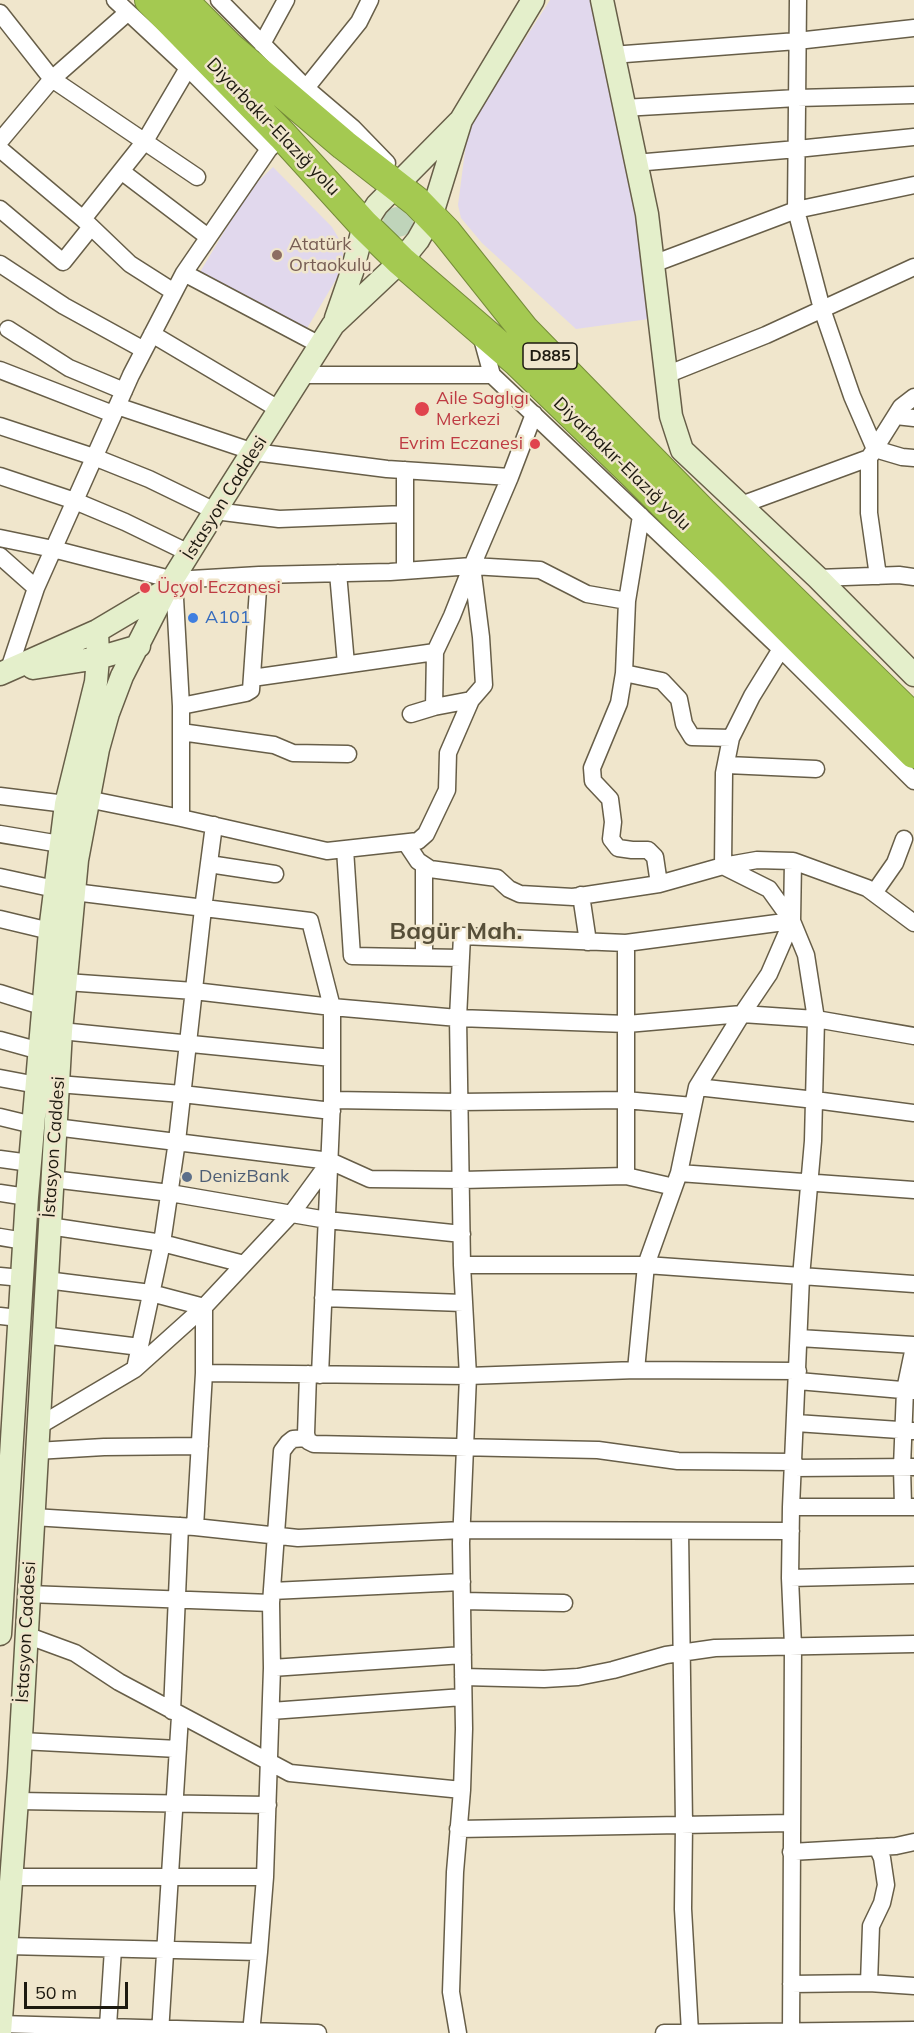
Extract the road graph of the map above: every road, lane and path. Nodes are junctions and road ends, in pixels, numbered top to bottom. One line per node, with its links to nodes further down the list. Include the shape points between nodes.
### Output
1 (115, 0): 9 (street)
2 (183, 0): 32 (highway, Diyarbakır-Elazığ yolu / D885, via 230,48 344,144)
3 (219, 0): 13 (street)
4 (286, 0): 13 (street)
5 (370, 0): 17 (street, via 359,22)
6 (533, 0): 21 (main road)
7 (602, 0): 14 (main road)
8 (798, 0): 12 (street)
9 (139, 7): 15 (street); 16 (street); 25 (highway, Diyarbakır-Elazığ yolu / D885)
10 (0, 13): 16 (street)
11 (914, 28): 12 (street)
12 (797, 41): 14 (street); 19 (street)
13 (262, 44): 17 (street)
14 (612, 55): 20 (main road)
15 (188, 68): 24 (street); 25 (street)
16 (52, 80): 23 (street); 24 (street)
17 (306, 88): 32 (street, via 353,128)
18 (914, 95): 19 (street)
19 (797, 98): 20 (street); 27 (street)
20 (623, 108): 28 (main road)
21 (461, 120): 32 (main road); 37 (main road)
22 (914, 137): 27 (street)
23 (0, 141)
24 (145, 141): 29 (street); 30 (street)
25 (276, 142): 32 (highway, Diyarbakır-Elazığ yolu / D885); 36 (street)
26 (0, 149): 35 (street)
27 (797, 149): 28 (street); 34 (street)
28 (635, 163): 39 (main road)
29 (121, 171): 35 (street); 36 (street)
30 (197, 177)
31 (914, 185): 34 (street)
32 (385, 199): 37 (highway, Diyarbakır-Elazığ yolu / D885); 37 (highway, Diyarbakır-Elazığ yolu / D885, via 417,202); 44 (main road)
33 (0, 209): 35 (street, via 63,262)
34 (796, 210): 39 (street); 43 (street)
35 (87, 223): 42 (street, via 130,264)
36 (208, 237): 41 (street)
37 (417, 239): 44 (main road); 45 (highway, Diyarbakır-Elazığ yolu / D885); 101 (highway, Diyarbakır-Elazığ yolu / D885, via 446,232 524,330 702,512)
38 (0, 264): 49 (street, via 64,306)
39 (652, 264): 53 (main road)
40 (914, 267): 43 (street)
41 (184, 273): 42 (street); 48 (street)
42 (174, 292): 47 (street)
43 (822, 309): 53 (street); 62 (street)
44 (333, 325): 48 (main road, İstasyon Caddesi)
45 (479, 328): 52 (street); 104 (highway, Diyarbakır-Elazığ yolu / D885, via 636,476)
46 (8, 329): 55 (street)
47 (152, 334): 49 (street); 56 (street)
48 (320, 345): 51 (main road, İstasyon Caddesi)
49 (144, 350): 55 (street)
50 (0, 370): 55 (street)
51 (302, 375): 52 (street); 56 (main road, İstasyon Caddesi)
52 (492, 375): 57 (street)
53 (666, 375): 69 (main road, via 671,416 682,450)
54 (914, 397): 58 (street, via 901,406)
55 (118, 404): 61 (street); 63 (street)
56 (280, 410): 61 (main road, İstasyon Caddesi)
57 (534, 414): 67 (street); 72 (street)
58 (896, 416): 59 (street); 62 (street)
59 (914, 418)
60 (0, 426): 63 (street)
61 (254, 452): 65 (street); 70 (main road, İstasyon Caddesi)
62 (872, 454): 64 (street); 69 (street); 81 (street, via 869,513)
63 (94, 457): 68 (street); 70 (street)
64 (914, 458)
65 (405, 470): 67 (street); 71 (street)
66 (0, 476): 68 (street)
67 (510, 477): 77 (street)
68 (75, 501): 74 (street); 75 (street)
69 (741, 505): 83 (main road)
70 (215, 511): 71 (street, via 279,519); 75 (main road, İstasyon Caddesi)
71 (405, 514): 78 (street)
72 (641, 516): 86 (street); 89 (street)
73 (0, 538): 74 (street)
74 (53, 549): 84 (street); 85 (street)
75 (189, 554): 84 (main road, İstasyon Caddesi)
76 (0, 556): 85 (street)
77 (472, 566): 78 (street); 86 (street, via 540,570 588,594); 90 (street); 97 (street, via 484,685)
78 (405, 571): 79 (street)
79 (338, 573): 80 (street); 92 (street)
80 (259, 575): 84 (street); 96 (street)
81 (878, 576): 82 (street); 83 (street)
82 (914, 577)
83 (818, 578): 95 (main road)
84 (170, 585): 87 (main road); 88 (main road, İstasyon Caddesi); 98 (street)
85 (36, 588): 93 (street)
86 (627, 601): 94 (street)
87 (97, 631): 91 (main road); 93 (main road)
88 (139, 646): 91 (main road); 110 (main road, İstasyon Caddesi, via 122,676)
89 (781, 649): 103 (street); 108 (street)
90 (435, 652): 92 (street); 99 (street)
91 (99, 658): 93 (main road); 110 (main road)
92 (346, 664): 96 (street)
93 (4, 673)
94 (624, 673): 103 (street, via 662,681 679,699 684,724 692,737); 124 (street, via 619,703 592,768 593,782 610,799 611,839 618,848 648,850 655,857)
95 (914, 675)
96 (252, 678): 98 (street, via 251,690 246,693)
97 (471, 700): 99 (street); 115 (street, via 448,753 447,790 426,834 418,842)
98 (181, 706): 102 (street)
99 (434, 706): 100 (street)
100 (411, 714)
101 (914, 719)
102 (181, 732): 105 (street, via 274,745 293,753); 111 (street)
103 (731, 738): 106 (street)
104 (914, 753)
105 (348, 754)
106 (727, 765): 107 (street); 121 (street)
107 (816, 769)
108 (914, 781)
109 (0, 796): 110 (street)
110 (77, 802): 111 (street); 116 (main road); 125 (main road, İstasyon Caddesi)
111 (181, 818): 112 (street)
112 (214, 825): 117 (street, via 327,851); 119 (street)
113 (0, 834): 116 (street)
114 (904, 839): 126 (street, via 895,863)
115 (406, 843): 117 (street); 120 (street)
116 (60, 844): 125 (main road)
117 (345, 849): 135 (street, via 351,956)
118 (793, 861): 121 (street, via 757,860); 126 (street); 130 (street)
119 (209, 864): 122 (street); 128 (street)
120 (424, 865): 127 (street, via 497,878 520,894); 135 (street)
121 (723, 866): 124 (street); 130 (street, via 769,889)
122 (275, 874)
123 (0, 877): 125 (street)
124 (659, 884): 127 (street)
125 (64, 890): 128 (street); 132 (main road); 137 (main road, İstasyon Caddesi)
126 (874, 893): 131 (street)
127 (582, 896): 133 (street)
128 (203, 909): 138 (street); 141 (street, via 310,921)
129 (0, 919): 132 (street)
130 (792, 921): 134 (street); 142 (street, via 769,974); 144 (street, via 806,955)
131 (914, 923)
132 (50, 931): 140 (main road)
133 (588, 942): 134 (street); 136 (street, via 462,936)
134 (626, 943): 145 (street)
135 (424, 957): 136 (street)
136 (461, 958): 143 (street)
137 (66, 982): 138 (street); 146 (main road, İstasyon Caddesi)
138 (194, 991): 141 (street); 149 (street)
139 (0, 993): 140 (street)
140 (44, 1007): 150 (main road)
141 (332, 1007): 143 (street); 151 (street)
142 (742, 1014): 144 (street); 145 (street); 154 (street)
143 (458, 1018): 145 (street); 158 (street)
144 (816, 1019): 147 (street); 157 (street)
145 (627, 1023): 156 (street)
146 (61, 1031): 149 (street); 153 (main road, İstasyon Caddesi)
147 (914, 1036)
148 (0, 1040): 150 (street)
149 (188, 1043): 151 (street); 155 (street)
150 (40, 1051): 153 (main road)
151 (333, 1058): 159 (street)
152 (0, 1078): 153 (street)
153 (47, 1085): 155 (street); 163 (main road, İstasyon Caddesi)
154 (697, 1087): 157 (street); 160 (street)
155 (182, 1094): 159 (street); 164 (street)
156 (625, 1100): 158 (street); 160 (street); 168 (street)
157 (816, 1100): 161 (street); 172 (street)
158 (459, 1102): 159 (street); 170 (street)
159 (332, 1106): 166 (street)
160 (693, 1106): 171 (street)
161 (914, 1113)
162 (0, 1118): 163 (street)
163 (44, 1126): 164 (street); 167 (main road); 169 (main road, İstasyon Caddesi)
164 (177, 1142): 166 (street); 175 (street)
165 (0, 1159): 167 (street)
166 (330, 1161): 170 (street, via 370,1179); 177 (street); 178 (street)
167 (30, 1163): 176 (main road)
168 (626, 1176): 170 (street); 171 (street)
169 (52, 1179): 175 (street); 179 (main road, İstasyon Caddesi)
170 (462, 1180): 180 (street)
171 (677, 1180): 172 (street); 186 (street)
172 (810, 1182): 173 (street); 188 (street)
173 (914, 1190)
174 (0, 1193): 176 (street)
175 (170, 1193): 177 (street); 183 (street)
176 (27, 1197): 182 (main road)
177 (292, 1213): 178 (street); 184 (street)
178 (327, 1220): 180 (street); 192 (street)
179 (49, 1226): 183 (street); 189 (main road, İstasyon Caddesi)
180 (462, 1234): 185 (street)
181 (0, 1237): 182 (street)
182 (24, 1240): 187 (main road)
183 (162, 1243): 184 (street); 191 (street)
184 (244, 1264): 194 (street)
185 (462, 1265): 186 (street); 193 (street)
186 (646, 1265): 188 (street); 202 (street)
187 (11, 1277): 195 (main road)
188 (801, 1277): 190 (street); 197 (street)
189 (46, 1280): 191 (street); 196 (main road, İstasyon Caddesi)
190 (914, 1284)
191 (151, 1293): 194 (street); 199 (street)
192 (323, 1298): 193 (street); 204 (street)
193 (463, 1303): 205 (street)
194 (204, 1307): 201 (street); 203 (street)
195 (10, 1317): 200 (main road)
196 (43, 1335): 199 (street); 211 (main road, İstasyon Caddesi)
197 (799, 1338): 198 (street); 206 (street)
198 (914, 1346): 207 (street)
199 (140, 1347): 201 (street)
200 (9, 1357): 208 (main road)
201 (135, 1369): 211 (street)
202 (636, 1370): 205 (street); 206 (street)
203 (204, 1373): 204 (street); 214 (street)
204 (314, 1374): 205 (street); 213 (street)
205 (468, 1376): 215 (street)
206 (798, 1376): 207 (street); 209 (street)
207 (909, 1390): 212 (street)
208 (8, 1394): 210 (main road)
209 (796, 1423): 212 (street); 217 (street)
210 (6, 1425): 219 (main road)
211 (37, 1427): 216 (main road, İstasyon Caddesi)
212 (909, 1431): 218 (street)
213 (306, 1437): 215 (street, via 314,1444); 228 (street, via 293,1439 282,1451)
214 (200, 1446): 216 (street); 224 (street)
215 (465, 1447): 217 (street, via 598,1450 678,1461); 225 (street)
216 (36, 1451): 223 (main road, İstasyon Caddesi)
217 (794, 1465): 218 (street); 220 (street)
218 (908, 1467): 221 (street)
219 (5, 1468): 222 (main road)
220 (791, 1507): 221 (street); 227 (street)
221 (908, 1507)
222 (4, 1517): 229 (main road)
223 (33, 1517): 224 (street); 233 (main road, İstasyon Caddesi)
224 (188, 1527): 228 (street); 235 (street)
225 (462, 1530): 226 (street); 228 (street, via 340,1537); 232 (street)
226 (680, 1531): 227 (street); 242 (street)
227 (791, 1531): 231 (street)
228 (277, 1536): 234 (street)
229 (2, 1556): 238 (main road)
230 (914, 1575): 231 (street)
231 (790, 1578): 241 (street)
232 (462, 1582): 234 (street); 236 (street)
233 (28, 1594): 235 (street); 239 (main road, İstasyon Caddesi)
234 (271, 1597): 235 (street); 244 (street)
235 (178, 1600): 248 (street)
236 (462, 1601): 237 (street); 243 (street)
237 (564, 1603)
238 (0, 1634)
239 (26, 1635): 248 (street, via 75,1653); 249 (main road, İstasyon Caddesi)
240 (914, 1644): 241 (street)
241 (793, 1646): 242 (street); 256 (street)
242 (681, 1653): 245 (street, via 578,1677); 257 (street)
243 (463, 1655): 244 (street); 245 (street)
244 (272, 1668): 247 (street)
245 (463, 1677): 246 (street)
246 (463, 1697): 247 (street); 252 (street)
247 (271, 1711): 251 (street)
248 (176, 1714): 250 (street); 251 (street)
249 (21, 1741): 250 (street); 253 (main road, İstasyon Caddesi)
250 (178, 1749): 254 (street)
251 (269, 1761): 252 (street, via 290,1773); 255 (street)
252 (462, 1790): 258 (street)
253 (17, 1801): 254 (street); 262 (main road, İstasyon Caddesi)
254 (174, 1803): 255 (street); 264 (street)
255 (268, 1805): 263 (street)
256 (792, 1823): 257 (street); 261 (street)
257 (684, 1824): 258 (street); 277 (street, via 683,1909)
258 (458, 1829): 281 (street, via 451,1992)
259 (914, 1842): 260 (street)
260 (877, 1847): 261 (street); 269 (street, via 886,1885 871,1926)
261 (791, 1852): 270 (street)
262 (12, 1877): 264 (street); 265 (main road, İstasyon Caddesi)
263 (264, 1877): 264 (street); 268 (street)
264 (170, 1878): 267 (street)
265 (7, 1946): 266 (street); 272 (main road, İstasyon Caddesi)
266 (113, 1949): 267 (street); 273 (street)
267 (165, 1951): 268 (street); 274 (street)
268 (260, 1952): 276 (street)
269 (869, 1983): 270 (street); 271 (street)
270 (791, 1984): 278 (street)
271 (914, 1986)
272 (0, 2024): 273 (street); 279 (main road, İstasyon Caddesi)
273 (108, 2026): 274 (street)
274 (160, 2030): 276 (street)
275 (914, 2030): 278 (street)
276 (251, 2032): 280 (street)
277 (690, 2032): 278 (street); 282 (street)
278 (790, 2032)
279 (0, 2033)
280 (318, 2033)
281 (458, 2033)
282 (664, 2033)

